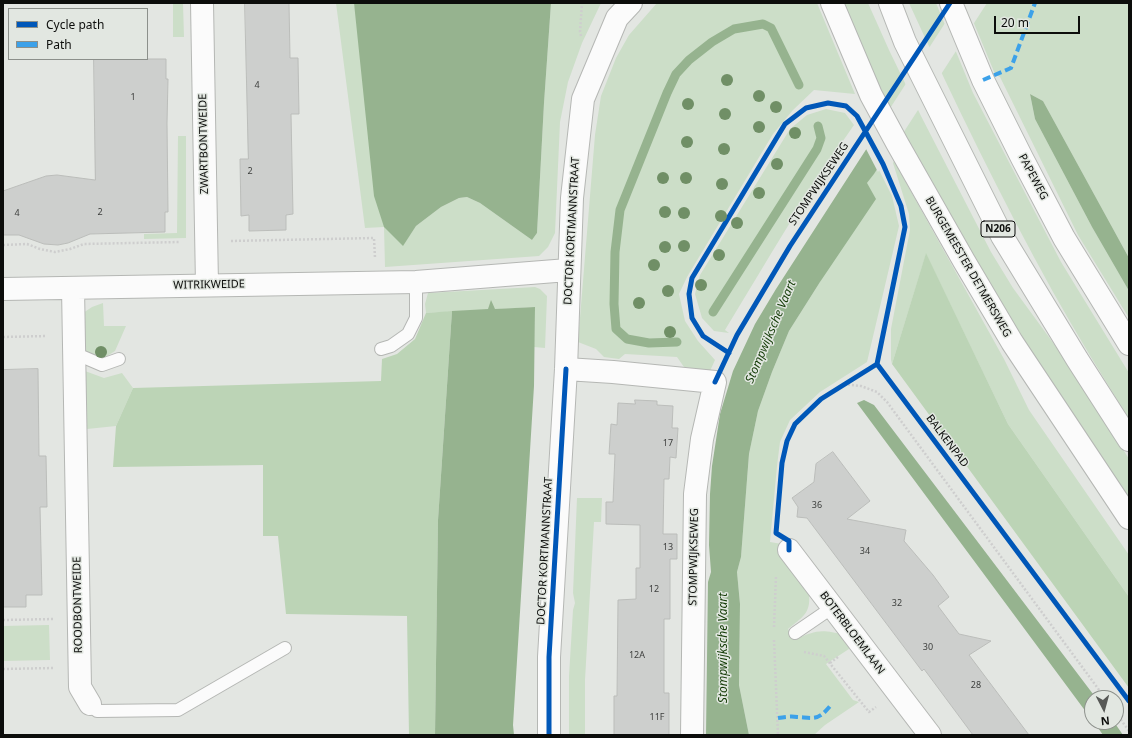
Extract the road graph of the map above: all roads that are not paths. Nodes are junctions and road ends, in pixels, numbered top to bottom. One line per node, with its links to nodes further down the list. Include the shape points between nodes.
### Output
1 (202, 3): 8 (street, ZWARTBONTWEIDE)
2 (631, 3): 6 (street, DOCTOR KORTMANNSTRAAT, via 617,18 583,99 572,198)
3 (832, 3): 17 (street, BURGEMEESTER DETMERSWEG, via 871,95 964,261 1012,342)
4 (890, 3): 16 (street, N206, via 905,42 1002,236)
5 (951, 3): 12 (street, PAPEWEG, via 983,80 1064,238)
6 (568, 270): 7 (street, WITRIKWEIDE); 15 (street, DOCTOR KORTMANNSTRAAT)
7 (416, 282): 8 (street, WITRIKWEIDE); 13 (lane, via 416,318 408,334)
8 (206, 285): 9 (street, WITRIKWEIDE)
9 (73, 288): 10 (street, WITRIKWEIDE); 11 (street, ROODBONTWEIDE)
10 (3, 289)
11 (74, 344): 14 (lane, via 102,365); 22 (street, ROODBONTWEIDE, via 79,668 80,687)
12 (1129, 344)
13 (382, 349)
14 (118, 359)
15 (566, 369): 23 (street, DOCTOR KORTMANNSTRAAT, via 549,657); 24 (street, STOMPWIJKSEWEG, via 715,382 702,439 695,494)
16 (1129, 440)
17 (1129, 518)
18 (789, 550): 19 (street, BOTERBLOEMLAAN)
19 (833, 607): 20 (lane); 25 (street, BOTERBLOEMLAAN)
20 (795, 633)
21 (285, 648): 22 (lane, ROODBONTWEIDE, via 178,710 97,711)
22 (90, 704)
23 (549, 735)
24 (692, 735)
25 (930, 735)

